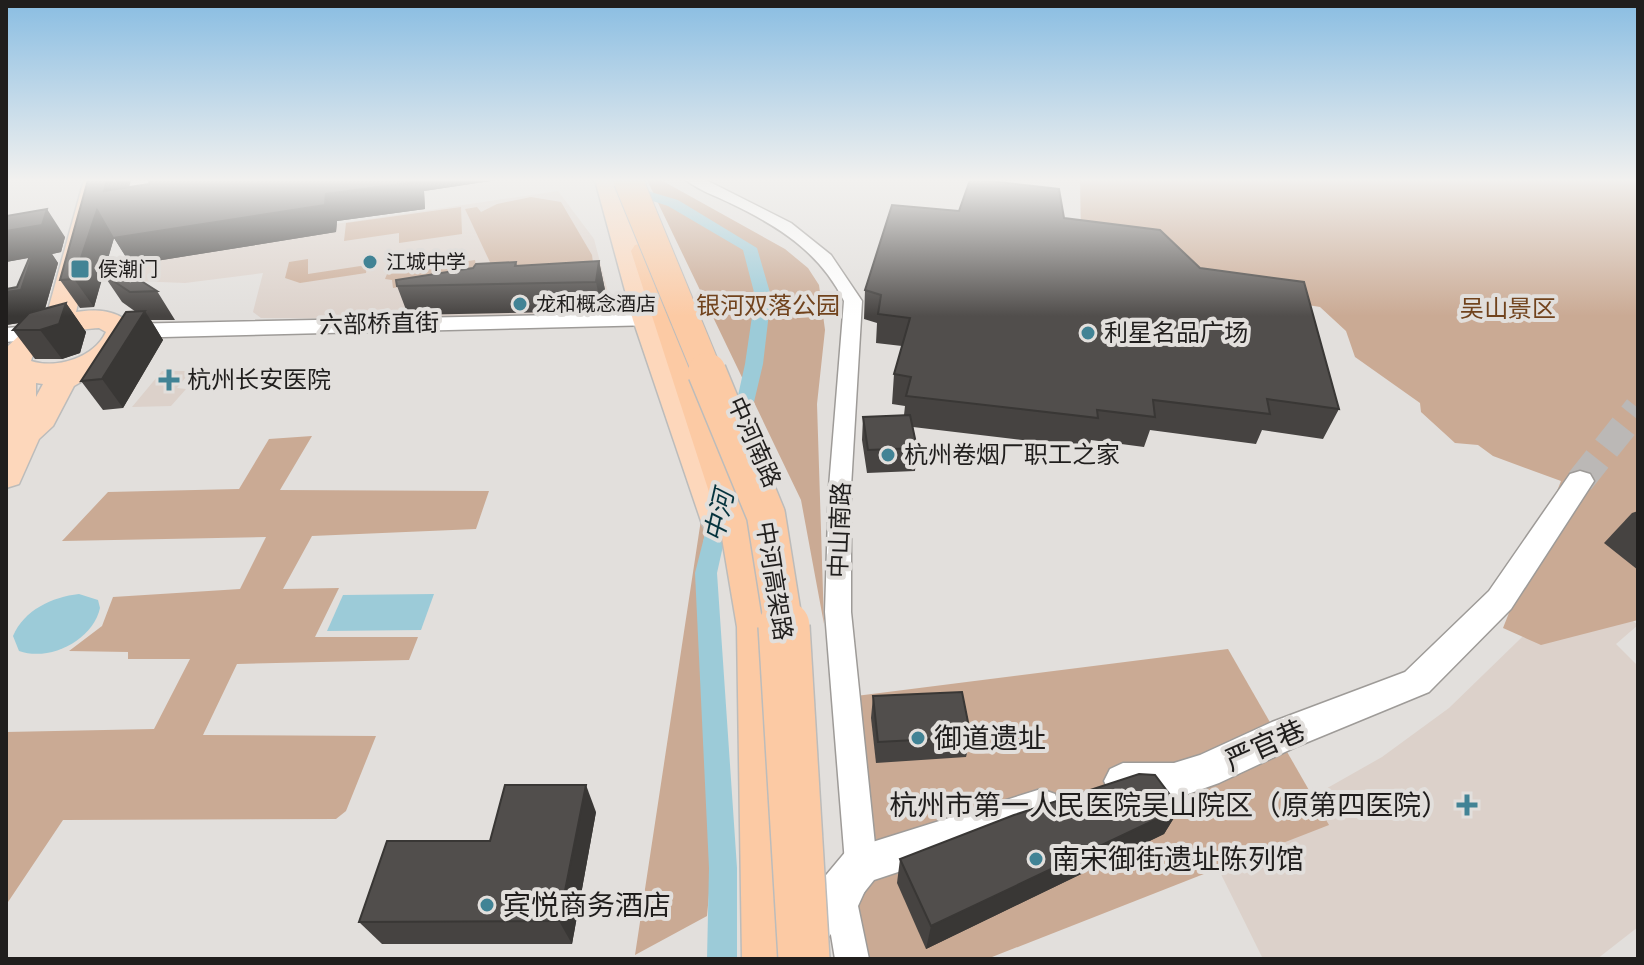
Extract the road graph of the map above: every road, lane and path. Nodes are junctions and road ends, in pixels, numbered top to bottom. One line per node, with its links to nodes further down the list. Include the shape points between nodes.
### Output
1 (82, 225): 8 (main road)
2 (630, 225): 7 (main road)
3 (638, 225): 18 (highway, 中河高架路, via 740,526 759,627)
4 (642, 225): 19 (highway, 中河高架路, bridge, via 766,515 784,627)
5 (645, 225): 16 (main road, 中河南路, via 742,416 783,510 802,625)
6 (777, 225): 15 (street, 中山南路, via 820,251 842,276 853,301 840,487 838,612)
7 (642, 320): 9 (street, 六部桥直街); 17 (main road, via 719,519 744,631)
8 (50, 329): 9 (main road, via 95,319); 10 (main road)
9 (122, 331): 11 (main road, via 112,349)
10 (11, 353): 11 (main road, via 36,374); 12 (main road, via 20,386 14,423)
11 (82, 366): 12 (main road, via 61,380 41,418)
12 (24, 434): 13 (main road)
13 (6, 475)
14 (1580, 481): 15 (street, 严官巷, via 1500,600 1417,682 1206,771 1174,781 1125,780)
15 (861, 864): 16 (street); 20 (street, via 842,905)
16 (824, 934): 18 (street)
17 (749, 959)
18 (773, 959)
19 (804, 959)
20 (852, 959)

